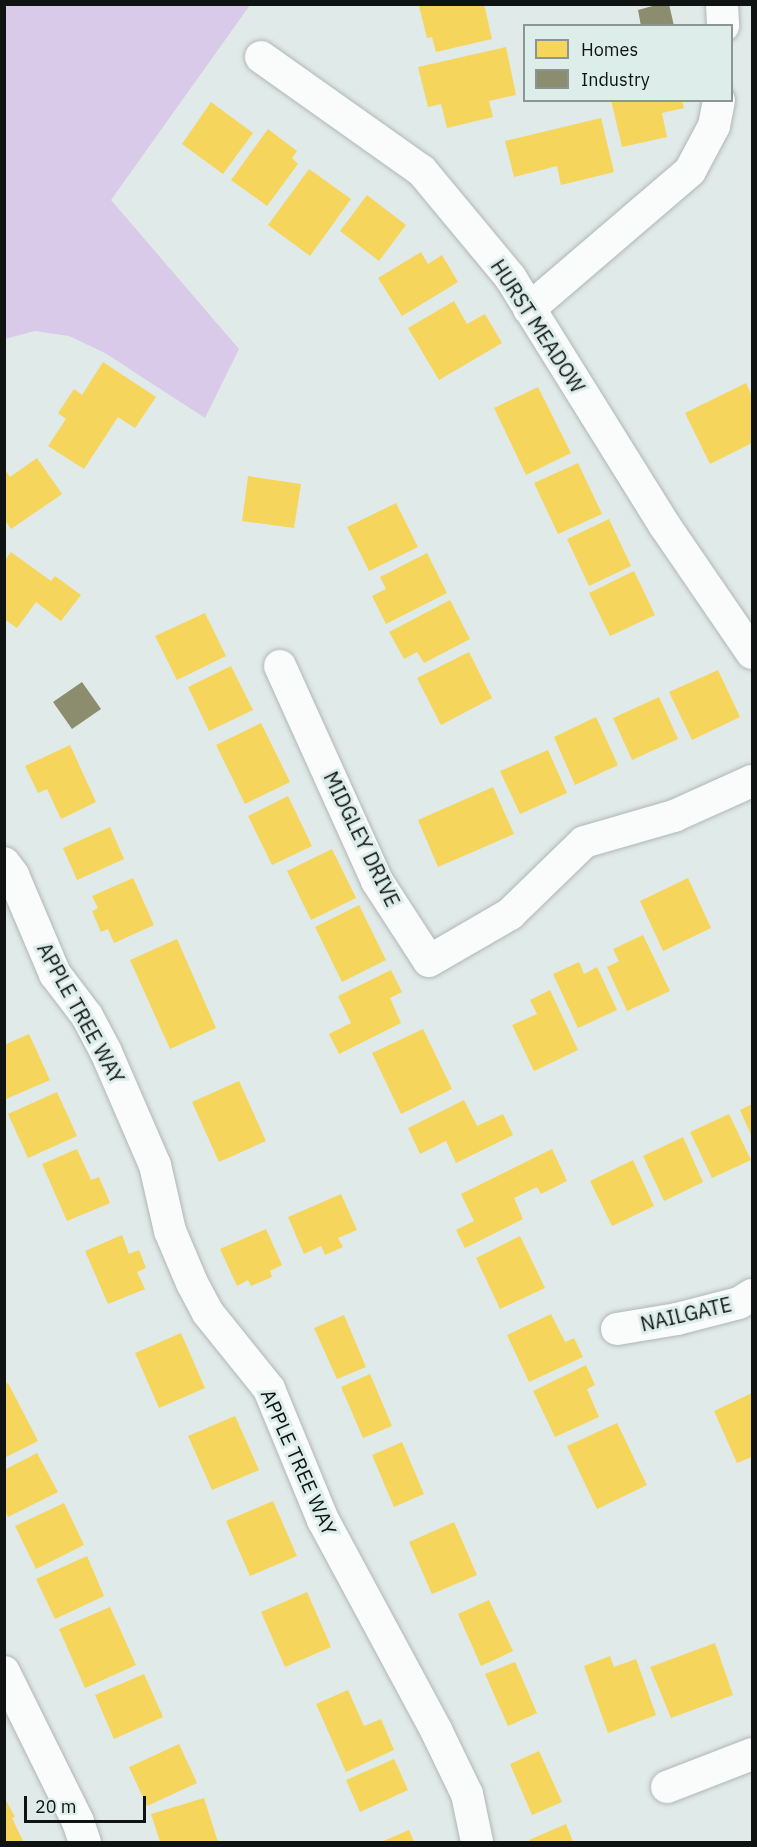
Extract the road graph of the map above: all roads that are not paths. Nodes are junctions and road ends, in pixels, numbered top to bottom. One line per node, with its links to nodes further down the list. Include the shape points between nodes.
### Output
1 (722, 4): 2 (street)
2 (723, 24)
3 (261, 57): 5 (street, HURST MEADOW, via 422,171 510,277)
4 (719, 102): 5 (street, via 714,126 690,171)
5 (530, 309): 6 (street, HURST MEADOW, via 664,526)
6 (753, 653)
7 (280, 666): 8 (street, MIDGLEY DRIVE, via 377,880 429,961 510,914 584,842 674,816)
8 (753, 781)
9 (4, 863): 16 (street, APPLE TREE WAY, via 13,875 55,974 87,1016 106,1052 155,1165 170,1231 192,1283 208,1312 270,1389 323,1520 467,1794)
10 (753, 1295): 11 (street, NAILGATE, via 739,1303 676,1319)
11 (617, 1329)
12 (4, 1672): 15 (street)
13 (753, 1754): 14 (street)
14 (666, 1787)
15 (86, 1842)
16 (477, 1842)

